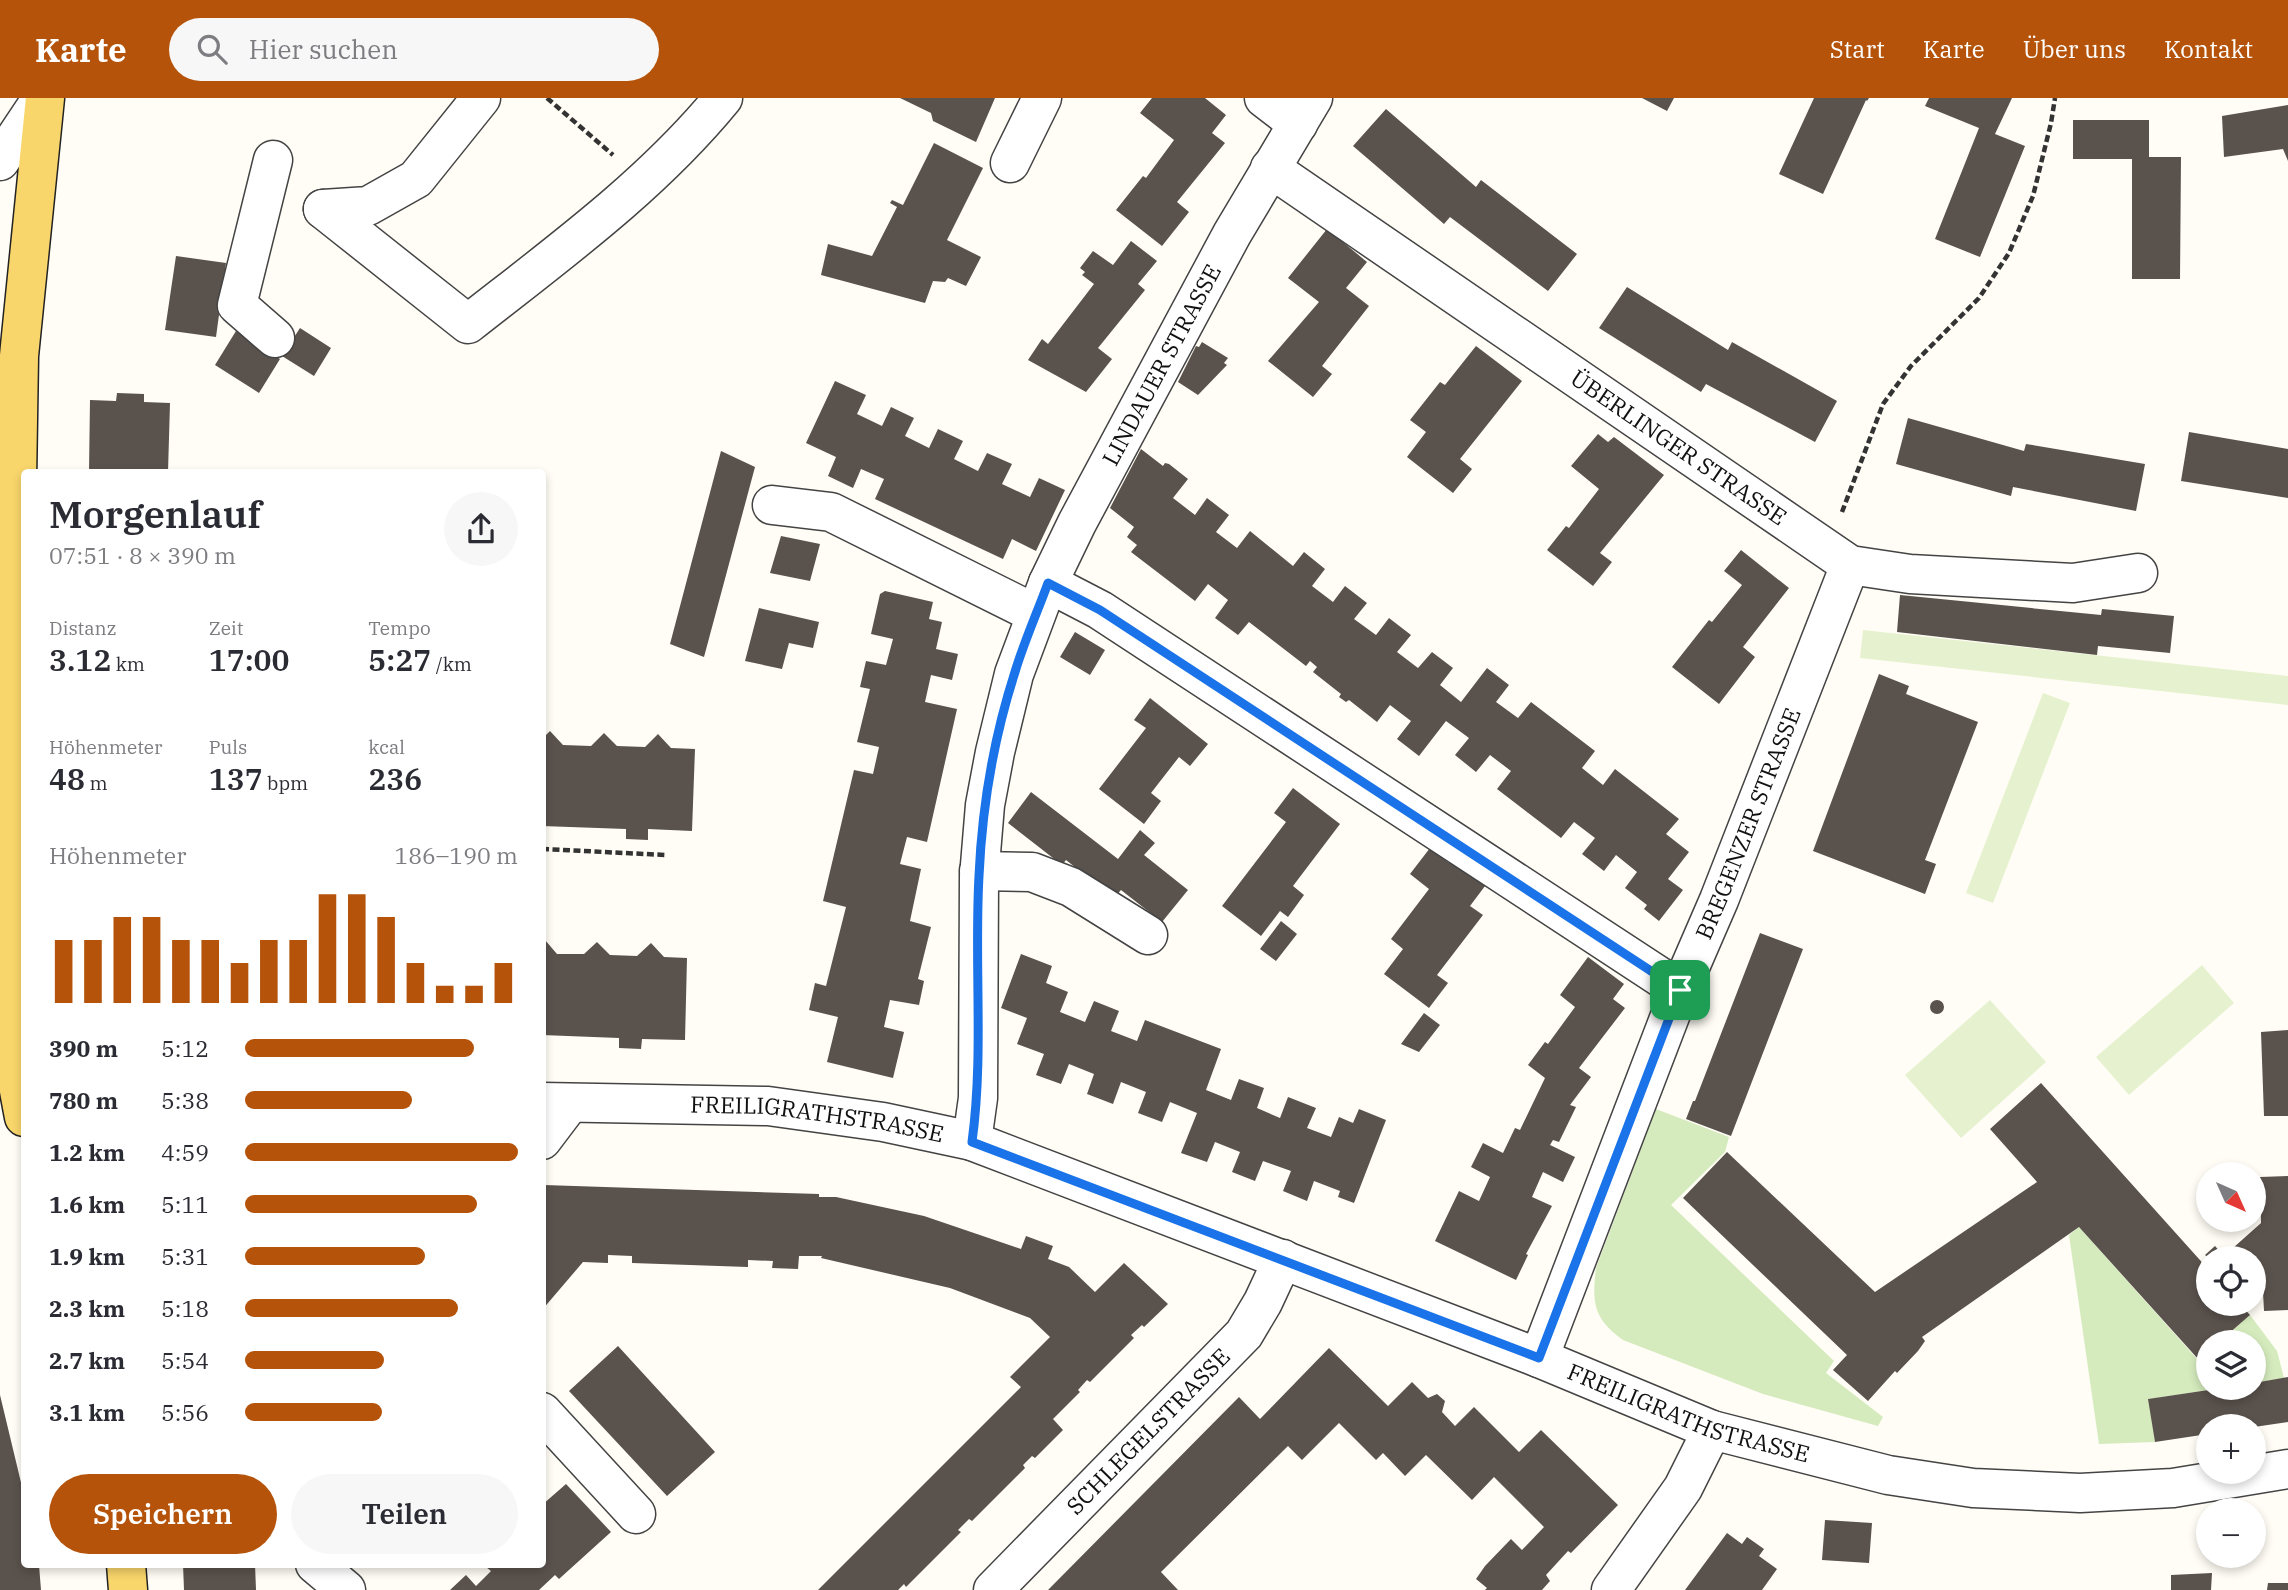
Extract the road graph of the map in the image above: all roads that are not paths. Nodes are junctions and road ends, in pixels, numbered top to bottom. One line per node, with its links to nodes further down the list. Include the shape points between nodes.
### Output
1 (44, 98): 8 (street); 12 (main road)
2 (481, 98): 3 (street, via 416,179 368,206 323,209 468,324 644,182)
3 (723, 98)
4 (1042, 98): 9 (street)
5 (1264, 98): 6 (street, LINDAUER STRASSE)
6 (1306, 111): 10 (street, LINDAUER STRASSE)
7 (273, 160): 11 (street, via 237,305)
8 (0, 161)
9 (1010, 163)
10 (1270, 168): 14 (street, ÜBERLINGER STRASSE); 16 (street, LINDAUER STRASSE, via 1077,523)
11 (275, 338)
12 (10, 359): 20 (main road)
13 (772, 505): 16 (street, via 831,512)
14 (1837, 556): 15 (street, ÜBERLINGER STRASSE, via 1910,574 2073,583); 19 (street, BREGENZER STRASSE, via 1719,900)
15 (2138, 573)
16 (1042, 598): 17 (street, LINDAUER STRASSE, via 1014,674 995,752); 19 (street, via 1100,610)
17 (979, 871): 18 (street, via 1032,872 1071,887); 24 (street, LINDAUER STRASSE, via 978,1098)
18 (1148, 935)
19 (1680, 990): 26 (street, BREGENZER STRASSE)
20 (14, 1079): 22 (main road)
21 (556, 1102): 23 (street); 24 (street, FREILIGRATHSTRASSE, via 768,1106 883,1122)
22 (21, 1106)
23 (546, 1129)
24 (972, 1142): 25 (street, FREILIGRATHSTRASSE)
25 (1283, 1259): 26 (street, FREILIGRATHSTRASSE); 35 (street, SCHLEGELSTRASSE, via 1244,1334)
26 (1539, 1358): 28 (street, FREILIGRATHSTRASSE)
27 (546, 1416): 30 (street)
28 (1713, 1430): 29 (street, FREILIGRATHSTRASSE, via 1888,1475 1973,1488 2080,1493 2146,1490); 36 (street, via 1684,1488)
29 (2288, 1469)
30 (636, 1514)
31 (126, 1568): 33 (main road)
32 (320, 1568): 34 (street)
33 (128, 1590)
34 (346, 1590)
35 (993, 1590)
36 (1611, 1590)

